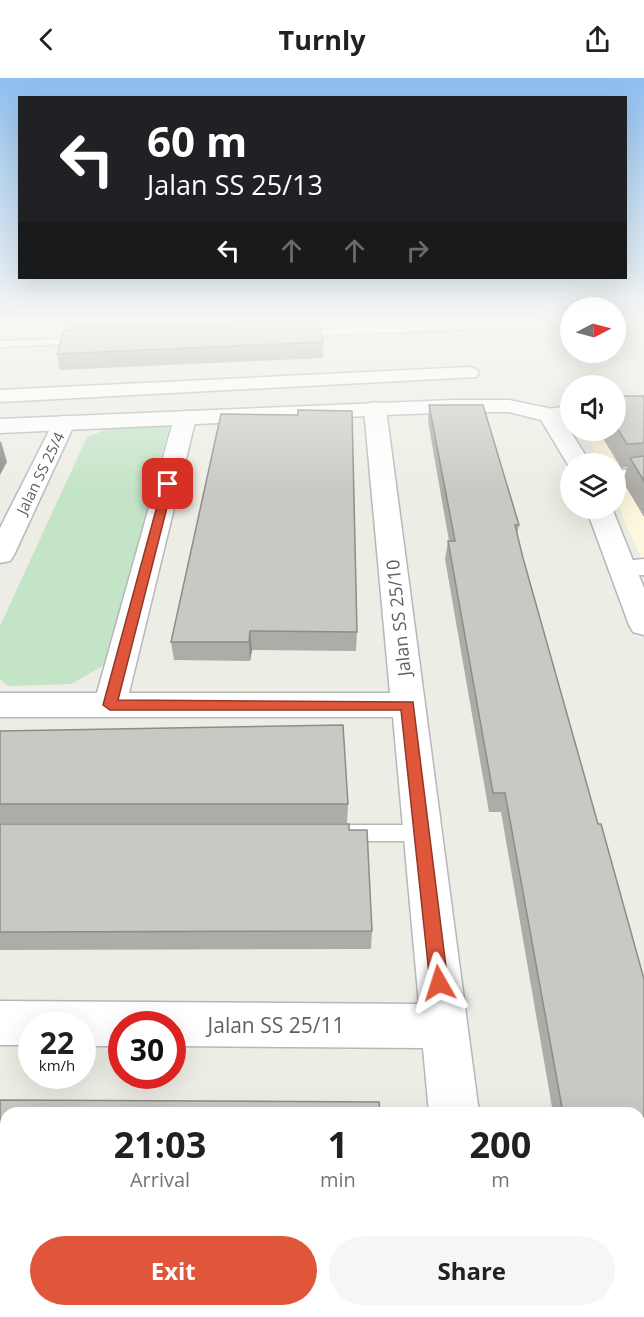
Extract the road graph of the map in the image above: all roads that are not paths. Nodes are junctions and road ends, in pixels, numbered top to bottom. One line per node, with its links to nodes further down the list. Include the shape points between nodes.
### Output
1 (371, 378): 2 (street)
2 (0, 396)
3 (375, 409): 4 (street, via 509,406); 5 (street); 16 (street, Jalan SS 25/10)
4 (560, 414)
5 (185, 418): 6 (street); 15 (street)
6 (64, 423): 7 (street); 11 (street, Jalan SS 25/4)
7 (0, 426)
8 (644, 473): 9 (lane)
9 (626, 474)
10 (605, 519): 12 (street)
11 (0, 555)
12 (633, 567): 13 (street)
13 (644, 625)
14 (0, 705): 15 (street)
15 (110, 705): 16 (street)
16 (408, 705): 18 (street, Jalan SS 25/10)
17 (328, 833): 18 (lane)
18 (422, 833): 20 (street, Jalan SS 25/10)
19 (0, 1023): 20 (street, Jalan SS 25/11)
20 (444, 1026): 21 (street, Jalan SS 25/10)
21 (453, 1107)

